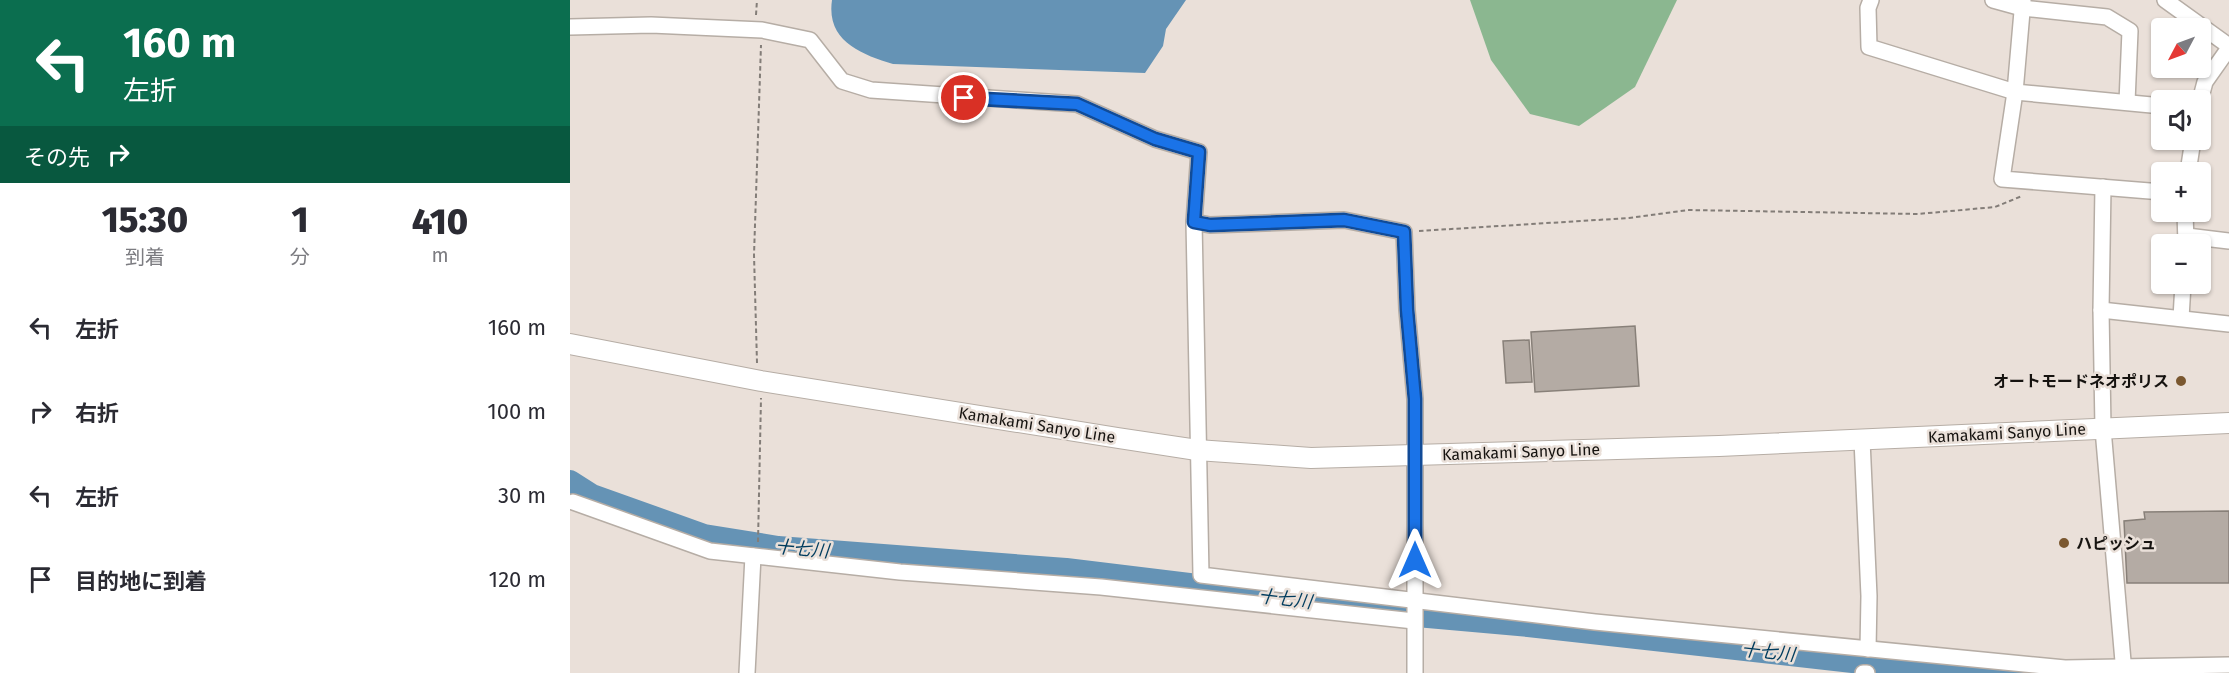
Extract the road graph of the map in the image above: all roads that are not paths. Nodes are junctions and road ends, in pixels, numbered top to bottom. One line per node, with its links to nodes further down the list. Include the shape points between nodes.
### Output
1 (1871, 0): 8 (street, via 1869,47)
2 (1993, 0): 4 (street)
3 (2165, 0): 6 (street)
4 (2023, 4): 8 (street); 9 (street, via 2107,17 2130,32)
5 (570, 27): 13 (street, via 651,25 762,30 810,40 842,81 871,90 1077,104 1155,139 1199,152)
6 (2229, 47): 7 (street)
7 (2203, 90)
8 (2015, 92): 9 (street); 11 (street, via 2002,179)
9 (2127, 102): 10 (street)
10 (2151, 105)
11 (2103, 187): 12 (street); 17 (street)
12 (2151, 191)
13 (1194, 222): 24 (street); 25 (street, via 1210,225 1344,220 1404,232)
14 (2211, 241): 15 (street)
15 (2229, 241)
16 (2182, 294): 18 (street)
17 (2101, 309): 18 (street); 22 (street)
18 (2181, 318): 19 (street)
19 (2229, 324)
20 (570, 344): 24 (main road, Kamakami Sanyo Line, via 761,381)
21 (2229, 423): 22 (main road, Kamakami Sanyo Line)
22 (2103, 429): 23 (main road, Kamakami Sanyo Line); 32 (street)
23 (1862, 440): 25 (main road, Kamakami Sanyo Line); 30 (street)
24 (1197, 450): 25 (main road, Kamakami Sanyo Line, via 1311,458); 28 (street, via 1202,575)
25 (1415, 456): 28 (street)
26 (573, 502): 27 (street, via 710,551)
27 (756, 548): 29 (street, via 900,572 1101,587); 33 (street)
28 (1415, 601): 29 (street); 30 (street)
29 (1414, 621): 34 (street)
30 (1868, 649): 32 (street)
31 (2229, 665): 32 (street)
32 (2123, 670)
33 (747, 673)
34 (1415, 673)

